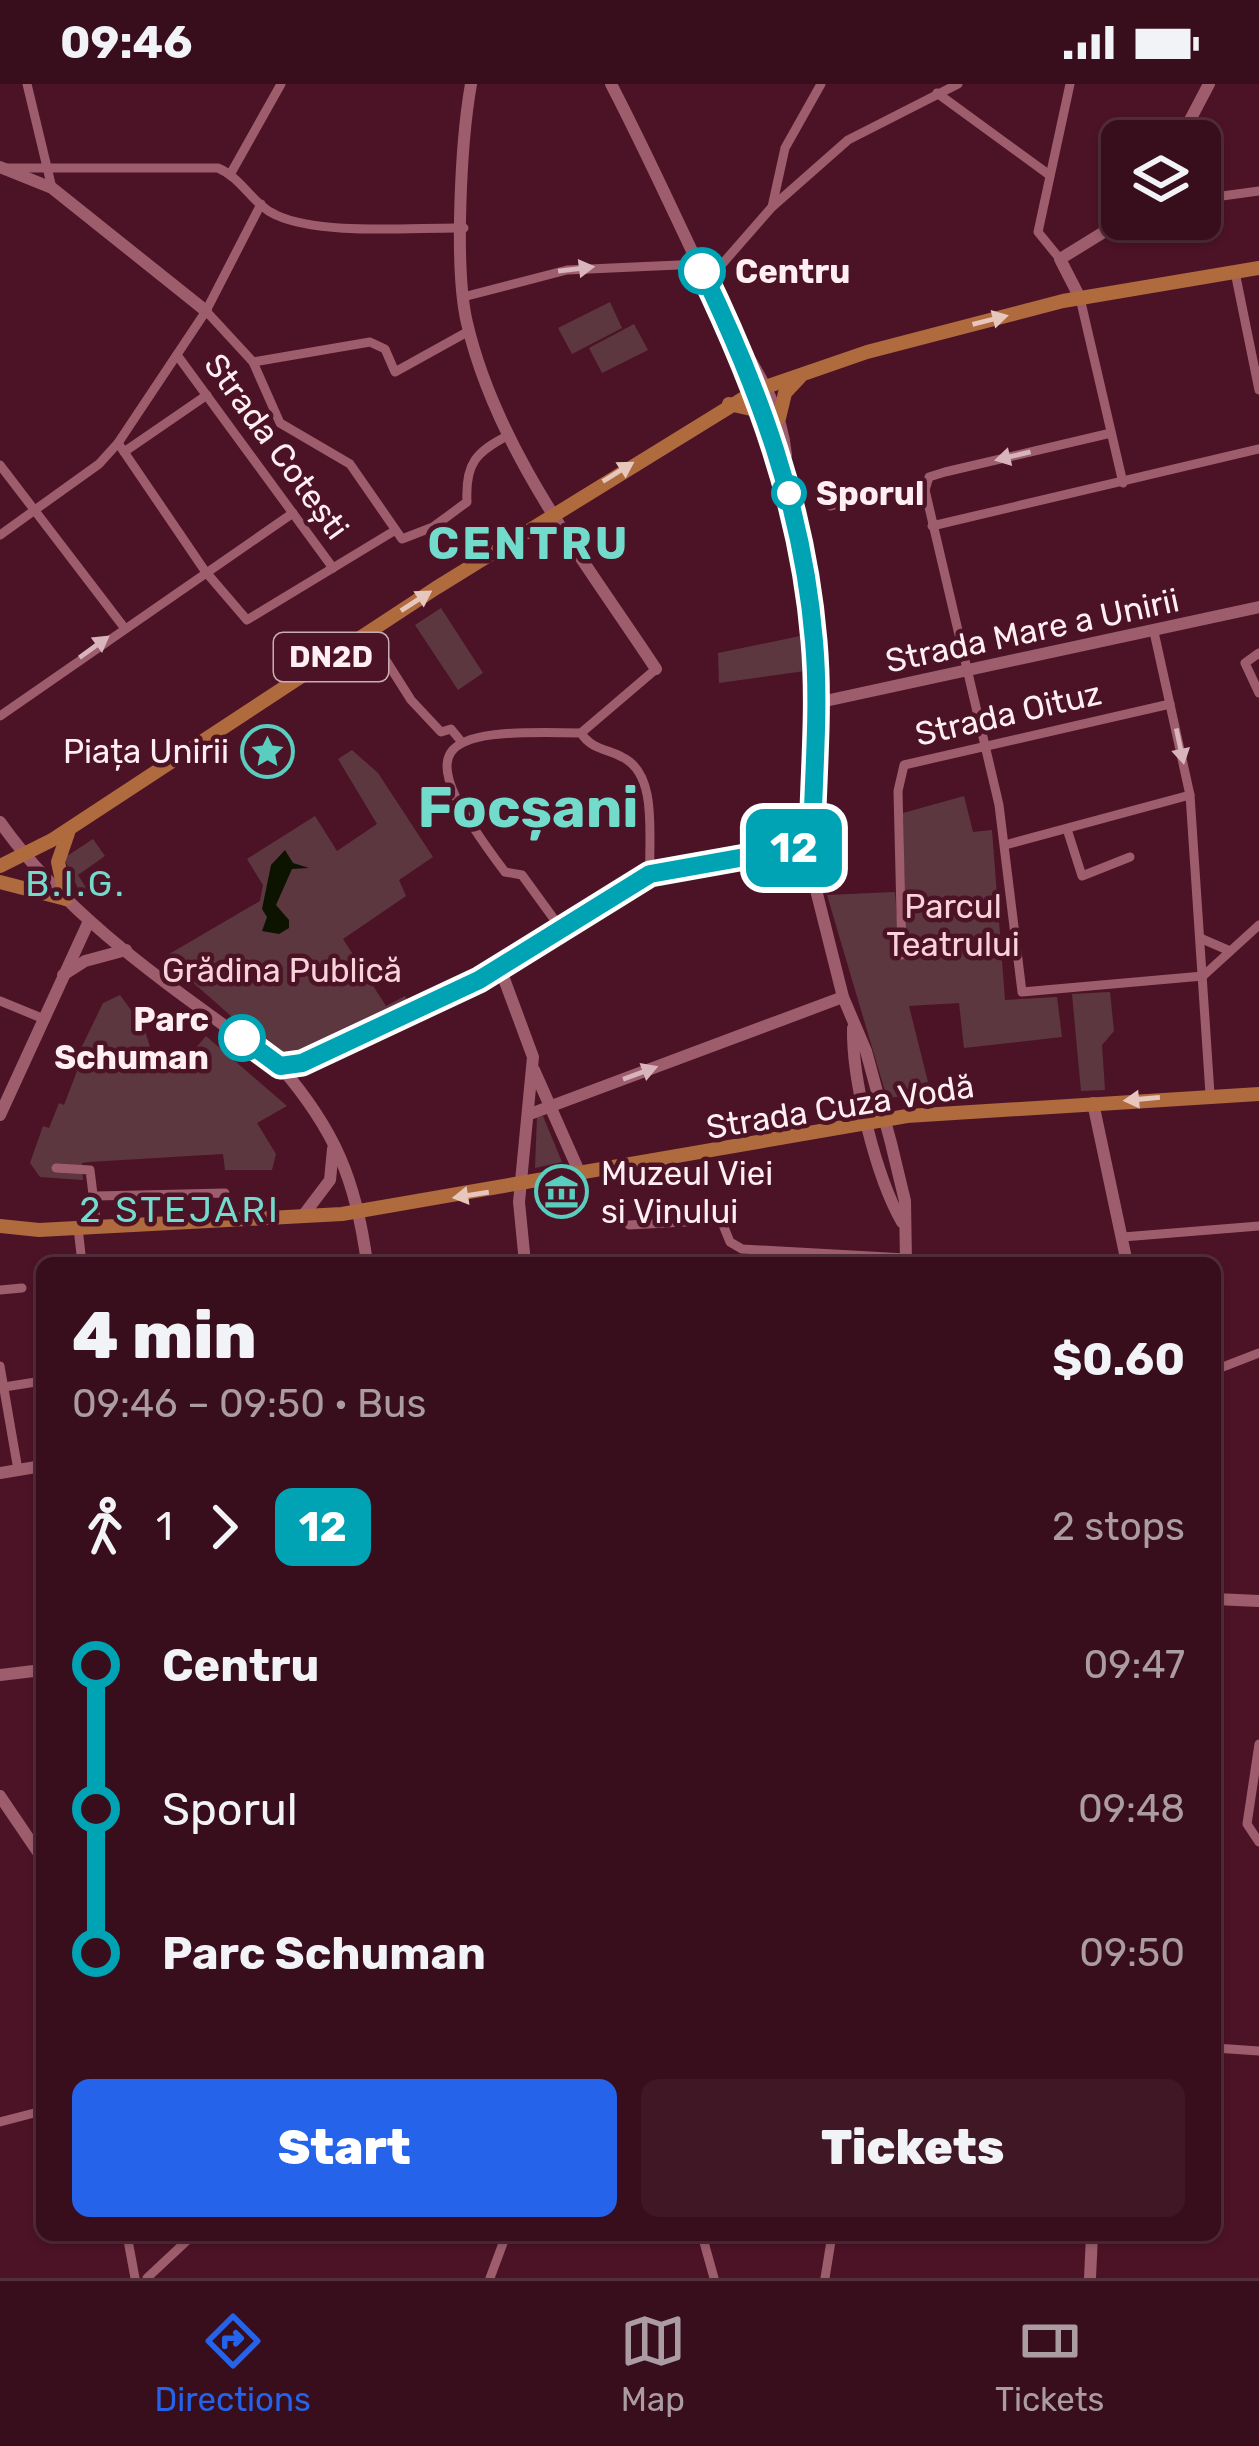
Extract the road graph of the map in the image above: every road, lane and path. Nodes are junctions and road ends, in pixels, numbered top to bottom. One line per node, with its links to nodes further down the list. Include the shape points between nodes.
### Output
1 (27, 84): 11 (street)
2 (281, 84): 13 (street)
3 (470, 84): 20 (main road)
4 (611, 84): 23 (main road)
5 (821, 84): 19 (street, via 785,148)
6 (958, 84): 9 (street)
7 (1070, 84): 14 (street)
8 (1209, 84): 10 (main road)
9 (937, 93): 14 (street); 19 (street, via 848,140)
10 (1190, 120)
11 (43, 164): 12 (street); 13 (street); 15 (street)
12 (2, 167): 15 (main road, Strada Cotești)
13 (231, 173): 18 (street)
14 (1048, 174): 22 (street, via 1038,232)
15 (52, 188): 28 (main road, Strada Cotești)
16 (1259, 191): 17 (street)
17 (1221, 196)
18 (261, 204): 20 (street, via 302,222); 28 (street)
19 (772, 207): 23 (street, via 723,263)
20 (464, 228): 26 (main road)
21 (1101, 234): 22 (main road)
22 (1060, 259): 27 (main road)
23 (700, 267): 26 (street, one-way to 23, via 567,269); 33 (main road)
24 (1259, 268): 25 (main road)
25 (1235, 272): 27 (main road); 34 (street)
26 (463, 298): 29 (main road)
27 (1080, 298): 32 (main road, one-way to 27); 38 (street)
28 (206, 311): 30 (street); 31 (street)
29 (469, 331): 31 (street, via 395,372 385,349 370,342); 39 (main road)
30 (177, 355): 35 (street, Strada Cotești); 40 (street)
31 (253, 362): 51 (street, via 280,423 350,464)
32 (805, 372): 33 (main road); 37 (main road, via 784,393)
33 (762, 388): 36 (main road); 37 (main road)
34 (1259, 390)
35 (207, 395): 40 (street); 47 (street, Strada Cotești)
36 (729, 404): 37 (main road); 48 (main road, DN2D, one-way to 36)
37 (775, 422): 62 (main road, via 814,637)
38 (1111, 433): 43 (street); 44 (street, one-way to 44, via 945,472 929,477)
39 (509, 435): 48 (main road); 51 (street, via 474,456 467,502 433,527)
40 (121, 448): 46 (street); 53 (street)
41 (1259, 449): 43 (street)
42 (0, 465): 46 (street)
43 (1123, 483): 49 (street)
44 (925, 490): 45 (street); 49 (street)
45 (830, 506)
46 (35, 510): 50 (street); 55 (street)
47 (293, 513): 52 (street, Strada Cotești); 53 (street)
48 (554, 513): 56 (main road, DN2D, one-way to 48); 59 (main road)
49 (932, 526): 60 (street)
50 (0, 535)
51 (398, 535): 52 (street)
52 (334, 568): 53 (street, via 247,620)
53 (205, 572): 55 (street)
54 (1259, 607): 57 (main road, Strada Mare a Unirii)
55 (123, 626): 64 (street, one-way to 55)
56 (368, 632): 66 (street, via 411,700); 70 (main road, DN2D)
57 (1154, 632): 60 (main road, Strada Mare a Unirii); 63 (street)
58 (1259, 653): 61 (street, via 1245,663)
59 (656, 669): 65 (street)
60 (966, 670): 62 (main road, Strada Mare a Unirii); 67 (street)
61 (1259, 693)
62 (816, 703): 72 (main road)
63 (1170, 704): 67 (street, Strada Oituz); 68 (street, one-way to 68)
64 (0, 716)
65 (581, 733): 66 (street); 77 (street, via 645,779)
66 (460, 740): 82 (street, via 445,770 452,792 505,872 522,874)
67 (983, 745): 73 (street); 86 (street, Strada Oituz, via 899,772)
68 (1190, 795): 71 (street); 83 (street)
69 (0, 821): 74 (main road)
70 (71, 829): 74 (main road); 79 (main road, via 58,862)
71 (1067, 829): 73 (street); 75 (street, via 1082,876)
72 (812, 845): 77 (main road); 90 (main road, via 817,901)
73 (1005, 845): 89 (street, via 1022,992)
74 (25, 856): 76 (main road); 79 (main road)
75 (1130, 857)
76 (0, 866)
77 (650, 874): 82 (main road)
78 (0, 882): 79 (main road)
79 (65, 899): 80 (main road)
80 (89, 921): 84 (main road); 88 (main road)
81 (1259, 925): 85 (street)
82 (562, 930): 87 (main road)
83 (1200, 938): 85 (street); 89 (street)
84 (126, 950): 88 (main road); 94 (main road)
85 (1230, 951): 89 (street)
86 (902, 955)
87 (500, 968): 94 (main road, via 302,1063); 95 (main road, via 528,1033)
88 (62, 976): 92 (main road)
89 (1203, 976): 96 (street)
90 (843, 997): 93 (main road); 99 (main road, one-way to 90)
91 (0, 1001): 92 (street)
92 (44, 1018): 101 (main road)
93 (853, 1027): 102 (main road); 103 (main road)
94 (280, 1066): 104 (main road)
95 (533, 1069): 99 (main road); 100 (main road)
96 (1210, 1094): 97 (main road, Strada Cuza Vodă); 98 (main road, Strada Cuza Vodă, one-way to 98)
97 (1259, 1094)
98 (1093, 1103): 102 (main road, Strada Cuza Vodă); 120 (main road)
99 (552, 1106): 100 (main road); 106 (main road)
100 (530, 1114): 107 (main road)
101 (0, 1115)
102 (886, 1121): 103 (main road, Strada Cuza Vodă); 112 (main road, via 905,1201)
103 (869, 1124): 106 (main road, Strada Cuza Vodă); 112 (main road)
104 (333, 1141): 110 (main road); 111 (main road, via 330,1180)
105 (56, 1168): 108 (street, via 90,1170)
106 (581, 1176): 107 (main road, Strada Cuza Vodă)
107 (520, 1186): 110 (main road, Strada Cuza Vodă, one-way to 110); 123 (main road)
108 (97, 1196): 113 (street, via 225,1193); 118 (street)
109 (0, 1211): 114 (main road)
110 (361, 1212): 111 (main road, Strada Cuza Vodă); 122 (main road)
111 (302, 1217): 113 (main road, Strada Cuza Vodă)
112 (902, 1222): 125 (main road)
113 (219, 1223): 118 (main road, Strada Cuza Vodă)
114 (18, 1225): 115 (main road, Strada Cuza Vodă); 119 (main road, Strada Cuza Vodă)
115 (0, 1226)
116 (629, 1226): 124 (street, via 721,1220 742,1250)
117 (1259, 1226): 120 (street)
118 (97, 1227): 119 (main road, Strada Cuza Vodă)
119 (78, 1228): 121 (street)
120 (1123, 1238): 126 (main road)
121 (81, 1257)
122 (366, 1257)
123 (525, 1257)
124 (846, 1257)
125 (906, 1257)
126 (1126, 1257)
127 (22, 1288): 128 (street)
128 (0, 1290)
129 (1259, 1353): 131 (street)
130 (0, 1366): 133 (street)
131 (1221, 1368)
132 (36, 1382): 133 (street)
133 (4, 1387): 135 (street)
134 (36, 1467): 135 (main road)
135 (18, 1470): 136 (main road)
136 (0, 1474)
137 (1221, 1599): 138 (main road)
138 (1259, 1601)
139 (36, 1671): 140 (main road)
140 (0, 1675)
141 (1259, 1744): 144 (street, via 1247,1824)
142 (0, 1796): 143 (main road)
143 (4, 1816): 145 (main road)
144 (1259, 1841)
145 (36, 1851)
146 (1221, 2048): 147 (street)
147 (1259, 2050)
148 (36, 2113): 149 (street)
149 (0, 2122)
150 (128, 2241): 156 (street)
151 (187, 2241): 157 (street)
152 (504, 2241): 158 (street)
153 (704, 2241): 159 (street)
154 (831, 2241): 160 (street)
155 (1091, 2241): 161 (main road)
156 (135, 2278)
157 (147, 2278)
158 (490, 2278)
159 (714, 2278)
160 (825, 2278)
161 (1090, 2278)

